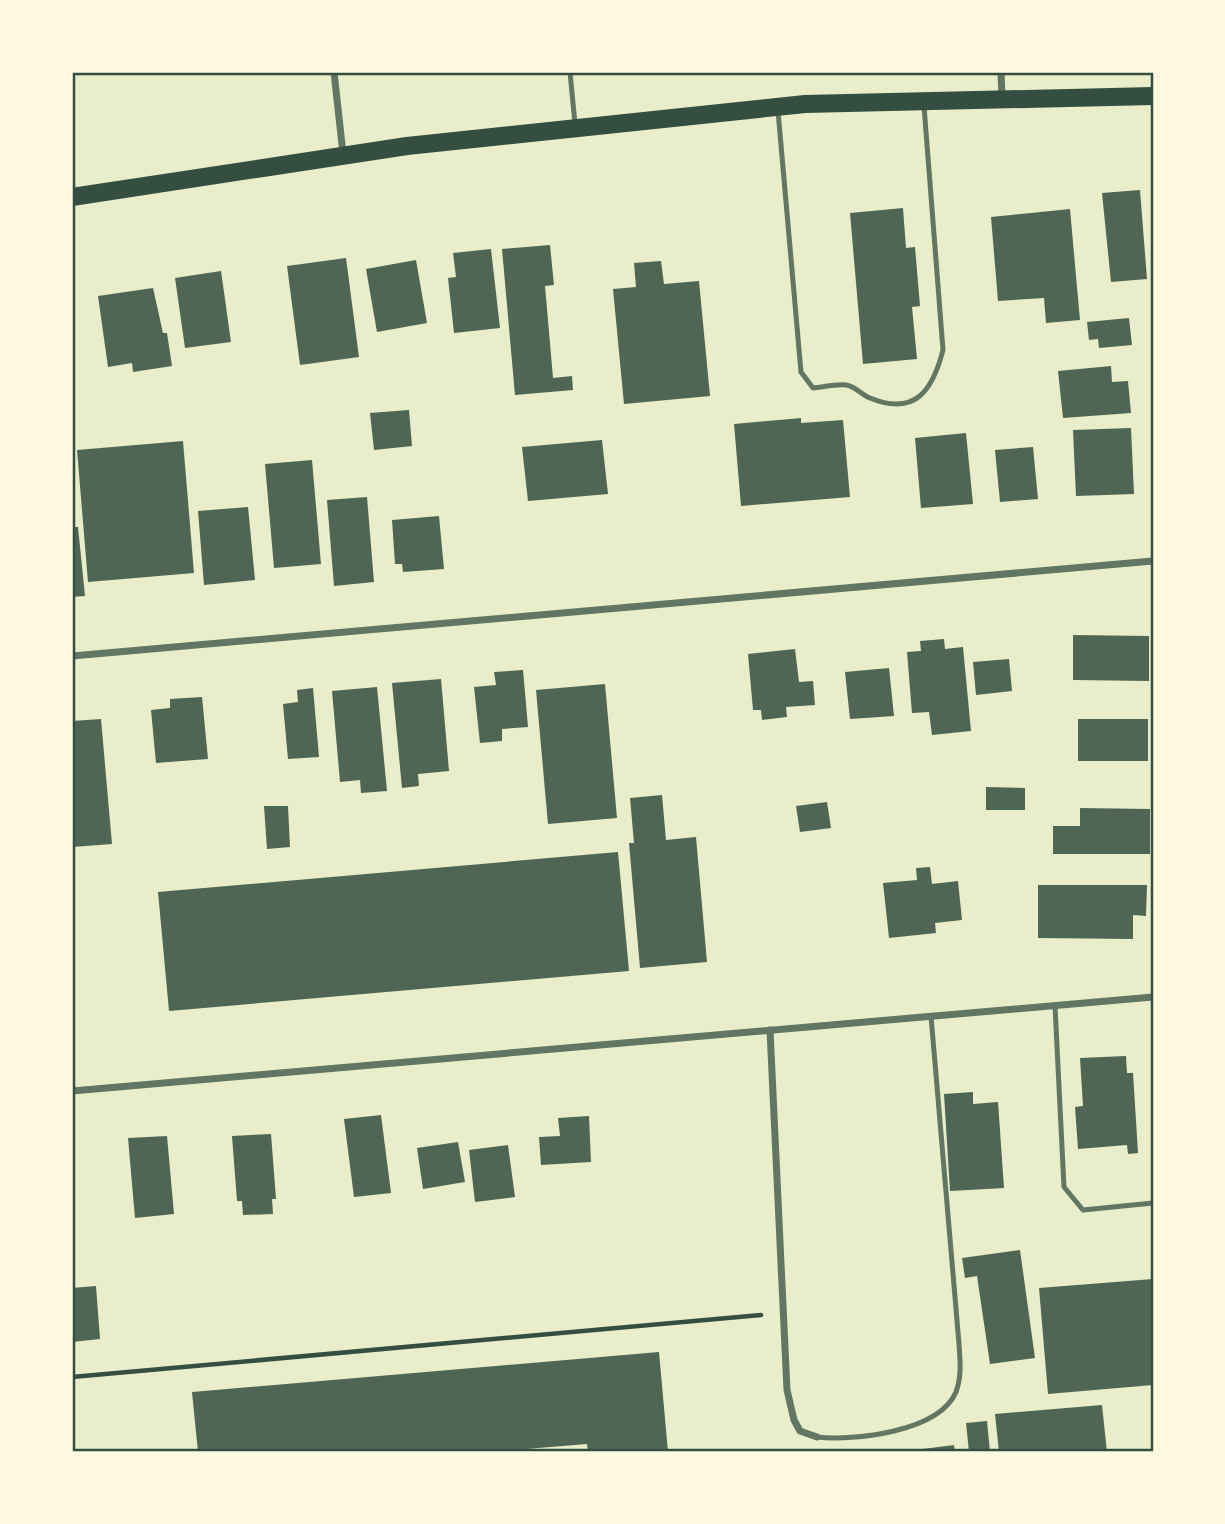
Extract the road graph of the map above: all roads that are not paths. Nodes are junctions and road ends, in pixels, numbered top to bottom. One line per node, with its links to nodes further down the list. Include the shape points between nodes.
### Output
1 (334, 72): 9 (street)
2 (570, 72): 8 (lane)
3 (1001, 72): 5 (street)
4 (1153, 96): 5 (main road)
5 (1002, 97): 6 (main road)
6 (924, 100): 7 (main road); 7 (lane, via 943,349 936,377 925,394 909,402 887,404 849,385 813,388 801,372)
7 (778, 107): 8 (main road)
8 (575, 127): 9 (main road)
9 (344, 154): 10 (main road)
10 (72, 197)
11 (1153, 561): 12 (street)
12 (72, 656)
13 (1153, 997): 14 (street)
14 (1055, 1006): 15 (street); 18 (lane, via 1064,1187 1083,1210)
15 (931, 1016): 16 (street); 19 (lane, via 961,1371 956,1394 926,1420 881,1434 846,1440)
16 (770, 1030): 17 (street); 19 (street, via 787,1390 800,1431)
17 (72, 1091)
18 (1153, 1203)
19 (817, 1437)

